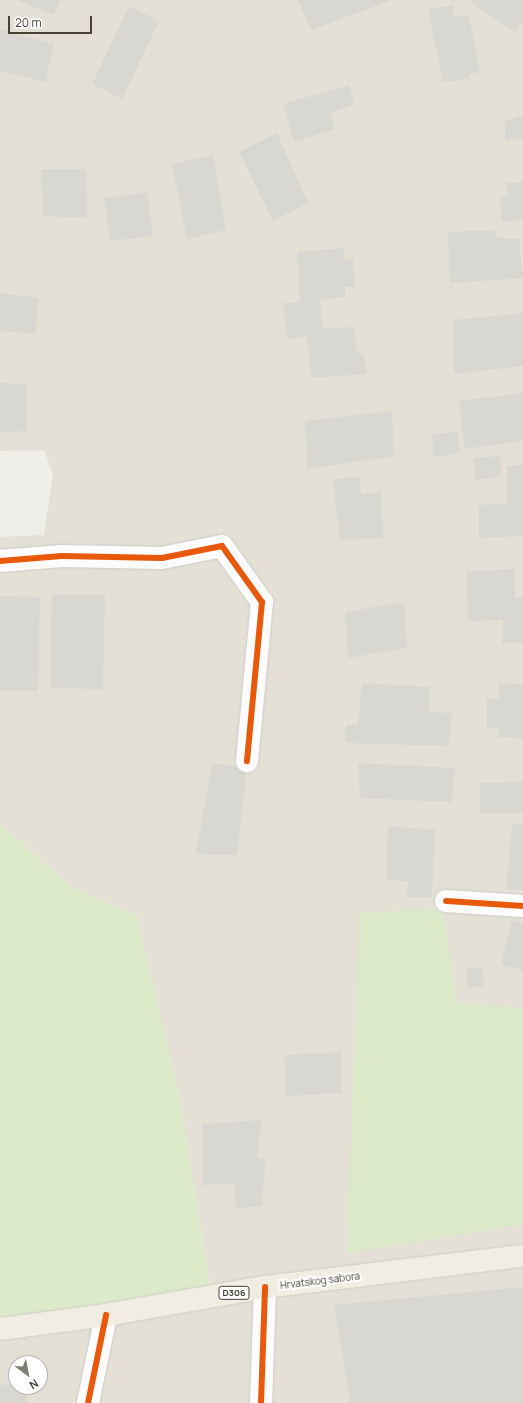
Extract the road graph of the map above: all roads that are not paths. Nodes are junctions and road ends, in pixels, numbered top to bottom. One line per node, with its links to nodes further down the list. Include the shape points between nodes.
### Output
1 (0, 561): 2 (street, via 62,556 162,558 222,546 262,602)
2 (247, 761)
3 (446, 901): 4 (street)
4 (523, 906)
5 (523, 1256): 6 (main road, Hrvatskog sabora / D306)
6 (265, 1287): 7 (main road, Hrvatskog sabora / D306); 10 (street)
7 (106, 1315): 8 (main road, Hrvatskog sabora / D306); 9 (street)
8 (0, 1329)
9 (88, 1403)
10 (262, 1403)

